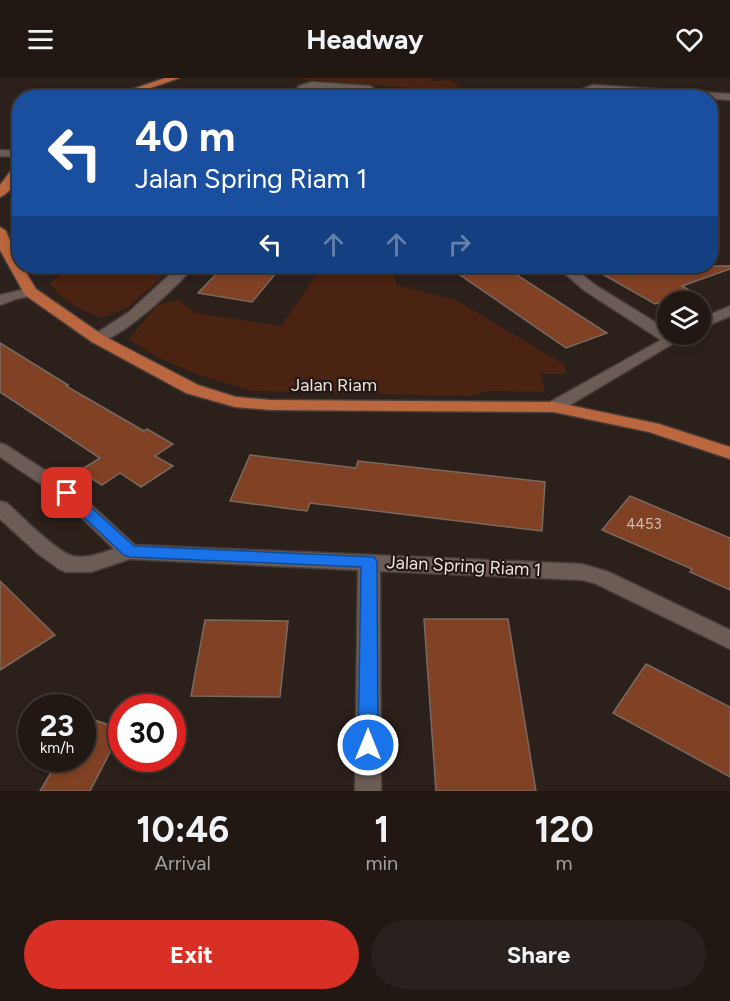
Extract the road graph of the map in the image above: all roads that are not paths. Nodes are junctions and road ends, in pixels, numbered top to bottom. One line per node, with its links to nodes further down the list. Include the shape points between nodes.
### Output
1 (174, 78): 5 (main road)
2 (578, 81): 3 (street)
3 (593, 88): 7 (street); 8 (street)
4 (370, 89): 6 (street, via 312,85)
5 (136, 90)
6 (300, 90)
7 (587, 90)
8 (618, 90)
9 (12, 177): 10 (main road)
10 (0, 193)
11 (0, 231): 12 (main road, Jalan Riam)
12 (12, 259)
13 (19, 273): 16 (main road, Jalan Riam)
14 (179, 273): 21 (street, via 134,315)
15 (572, 273): 20 (street, via 590,288)
16 (30, 292): 17 (street); 21 (main road, Jalan Riam)
17 (0, 301)
18 (730, 310): 19 (street)
19 (711, 320)
20 (657, 326)
21 (98, 339): 23 (main road, Jalan Riam, via 192,390 235,402)
22 (663, 345): 23 (street)
23 (554, 407): 25 (main road, Jalan Riam, via 653,428)
24 (0, 449): 27 (street, via 67,493)
25 (730, 453)
26 (0, 508): 27 (street, Jalan Spring Riam 1, via 66,564 91,564)
27 (139, 552): 28 (street, Jalan Spring Riam 1)
28 (369, 561): 29 (street, Jalan Spring Riam 1, via 582,572 601,577); 30 (street)
29 (730, 640)
30 (368, 791)

